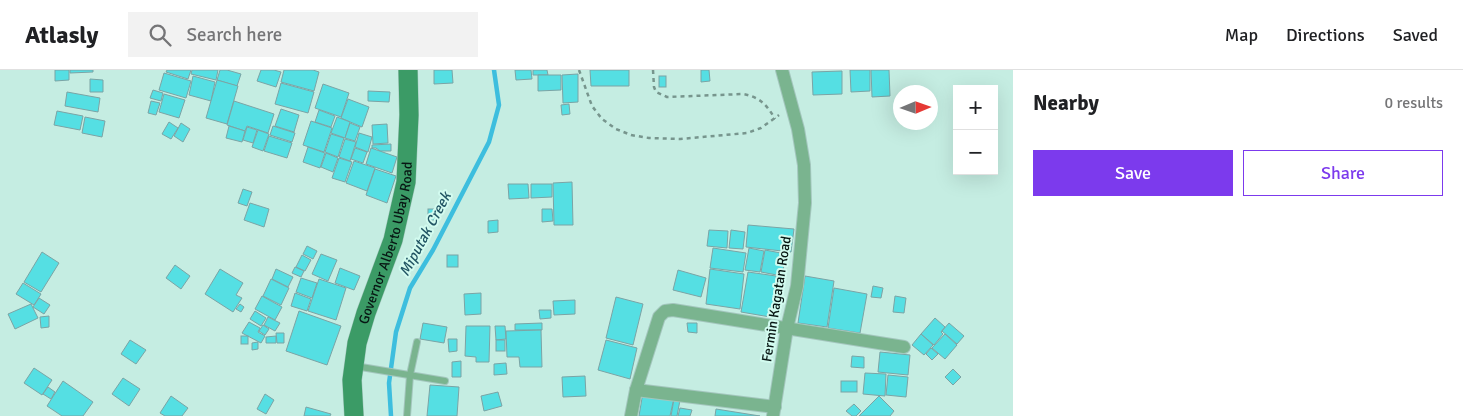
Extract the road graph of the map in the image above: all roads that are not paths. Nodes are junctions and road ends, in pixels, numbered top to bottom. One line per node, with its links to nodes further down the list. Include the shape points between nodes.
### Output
1 (408, 70): 6 (main road, Governor Alberto Ubay Road, via 406,182 393,240 366,313)
2 (782, 70): 3 (street, Fermin Kagatan Road, via 798,129 804,165 805,203 796,286)
3 (787, 328): 5 (street); 9 (street, via 665,311 659,317); 10 (street, Fermin Kagatan Road)
4 (417, 342): 7 (lane)
5 (904, 348)
6 (354, 365): 7 (lane); 11 (main road, Governor Alberto Ubay Road)
7 (410, 375): 8 (lane); 12 (lane)
8 (445, 381)
9 (636, 390): 10 (street); 13 (street)
10 (774, 411)
11 (354, 416)
12 (407, 416)
13 (630, 416)

